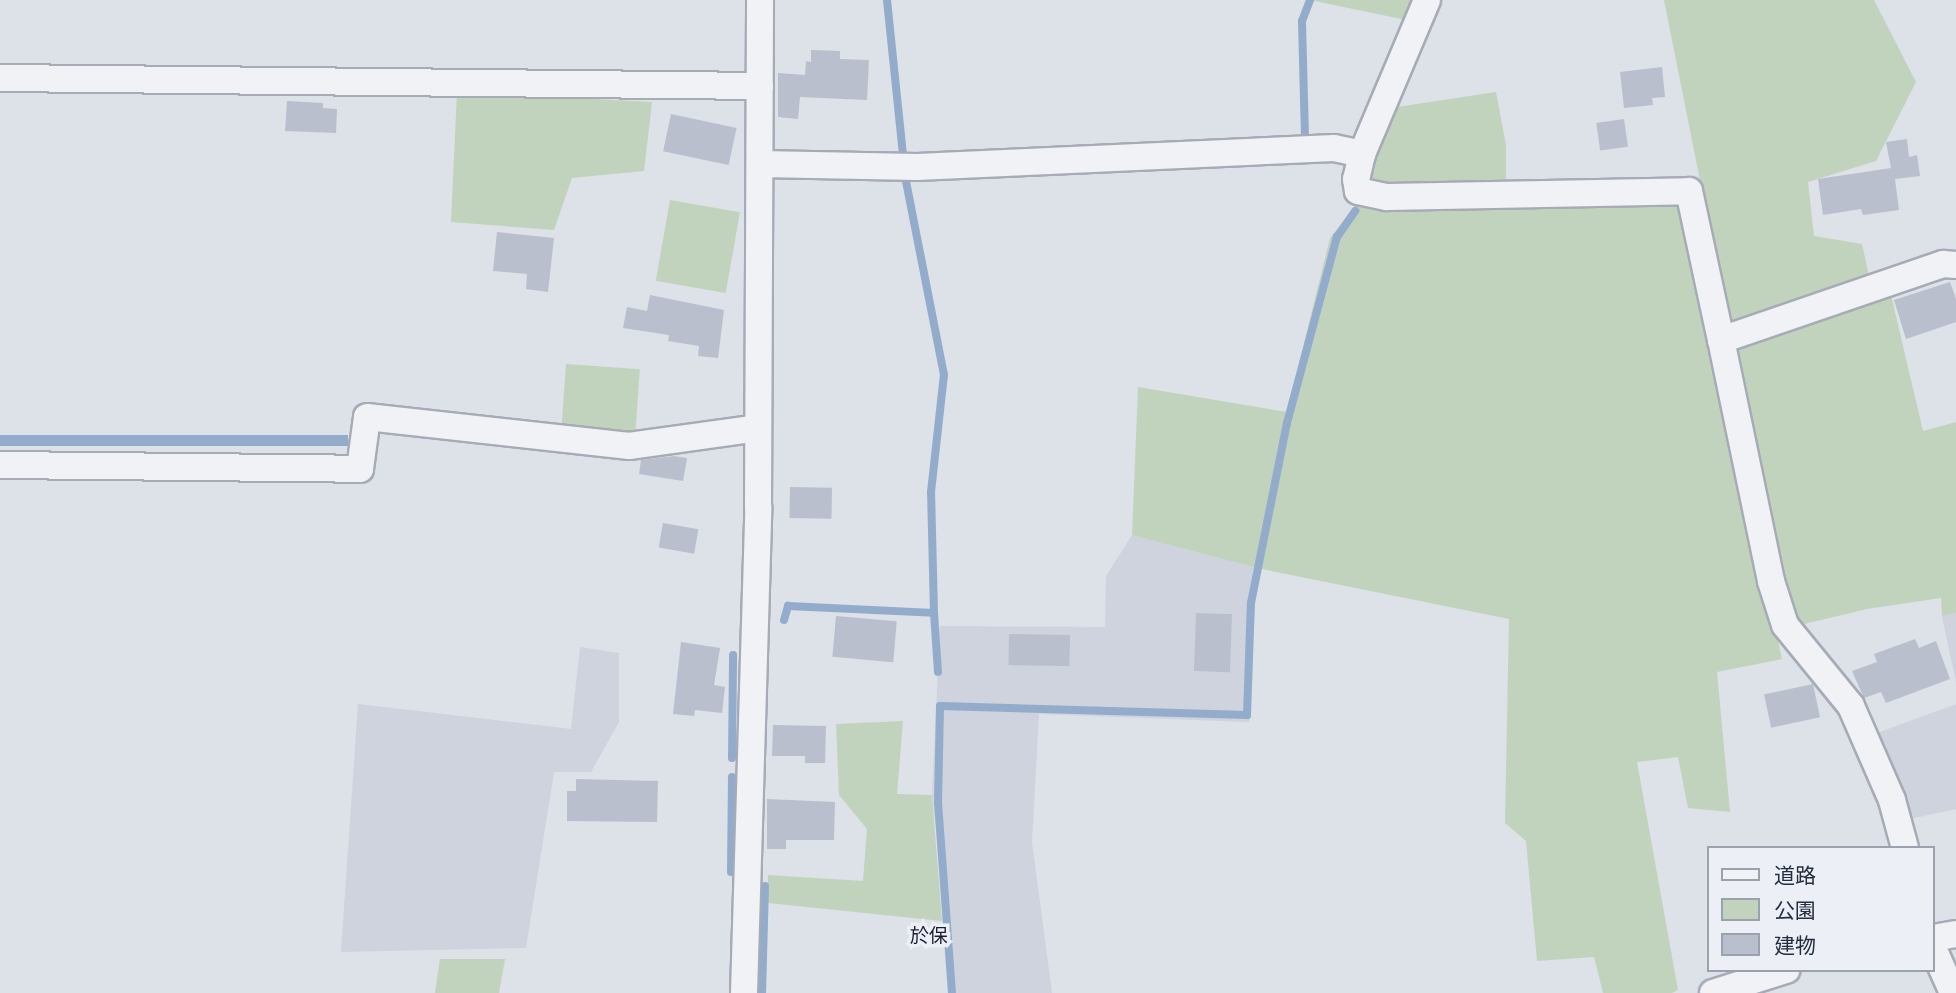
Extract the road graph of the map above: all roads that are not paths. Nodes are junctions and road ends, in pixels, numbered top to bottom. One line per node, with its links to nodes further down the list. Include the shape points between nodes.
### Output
1 (760, 0): 4 (street)
2 (1427, 0): 5 (street)
3 (0, 78): 4 (street)
4 (760, 86): 6 (street)
5 (1362, 154): 6 (street, via 1334,148 917,167); 8 (street, via 1358,191 1387,197 1689,191)
6 (760, 164): 9 (street)
7 (1956, 265): 8 (street, via 1943,264)
8 (1721, 340): 11 (street, via 1771,581 1785,625 1851,706 1892,800)
9 (758, 428): 10 (street, via 629,446 367,417 360,469); 16 (street)
10 (0, 465)
11 (1904, 846)
12 (1956, 934): 13 (street)
13 (1935, 938)
14 (1935, 952): 18 (street)
15 (1780, 972): 17 (street)
16 (744, 993)
17 (1713, 993)
18 (1953, 993)

